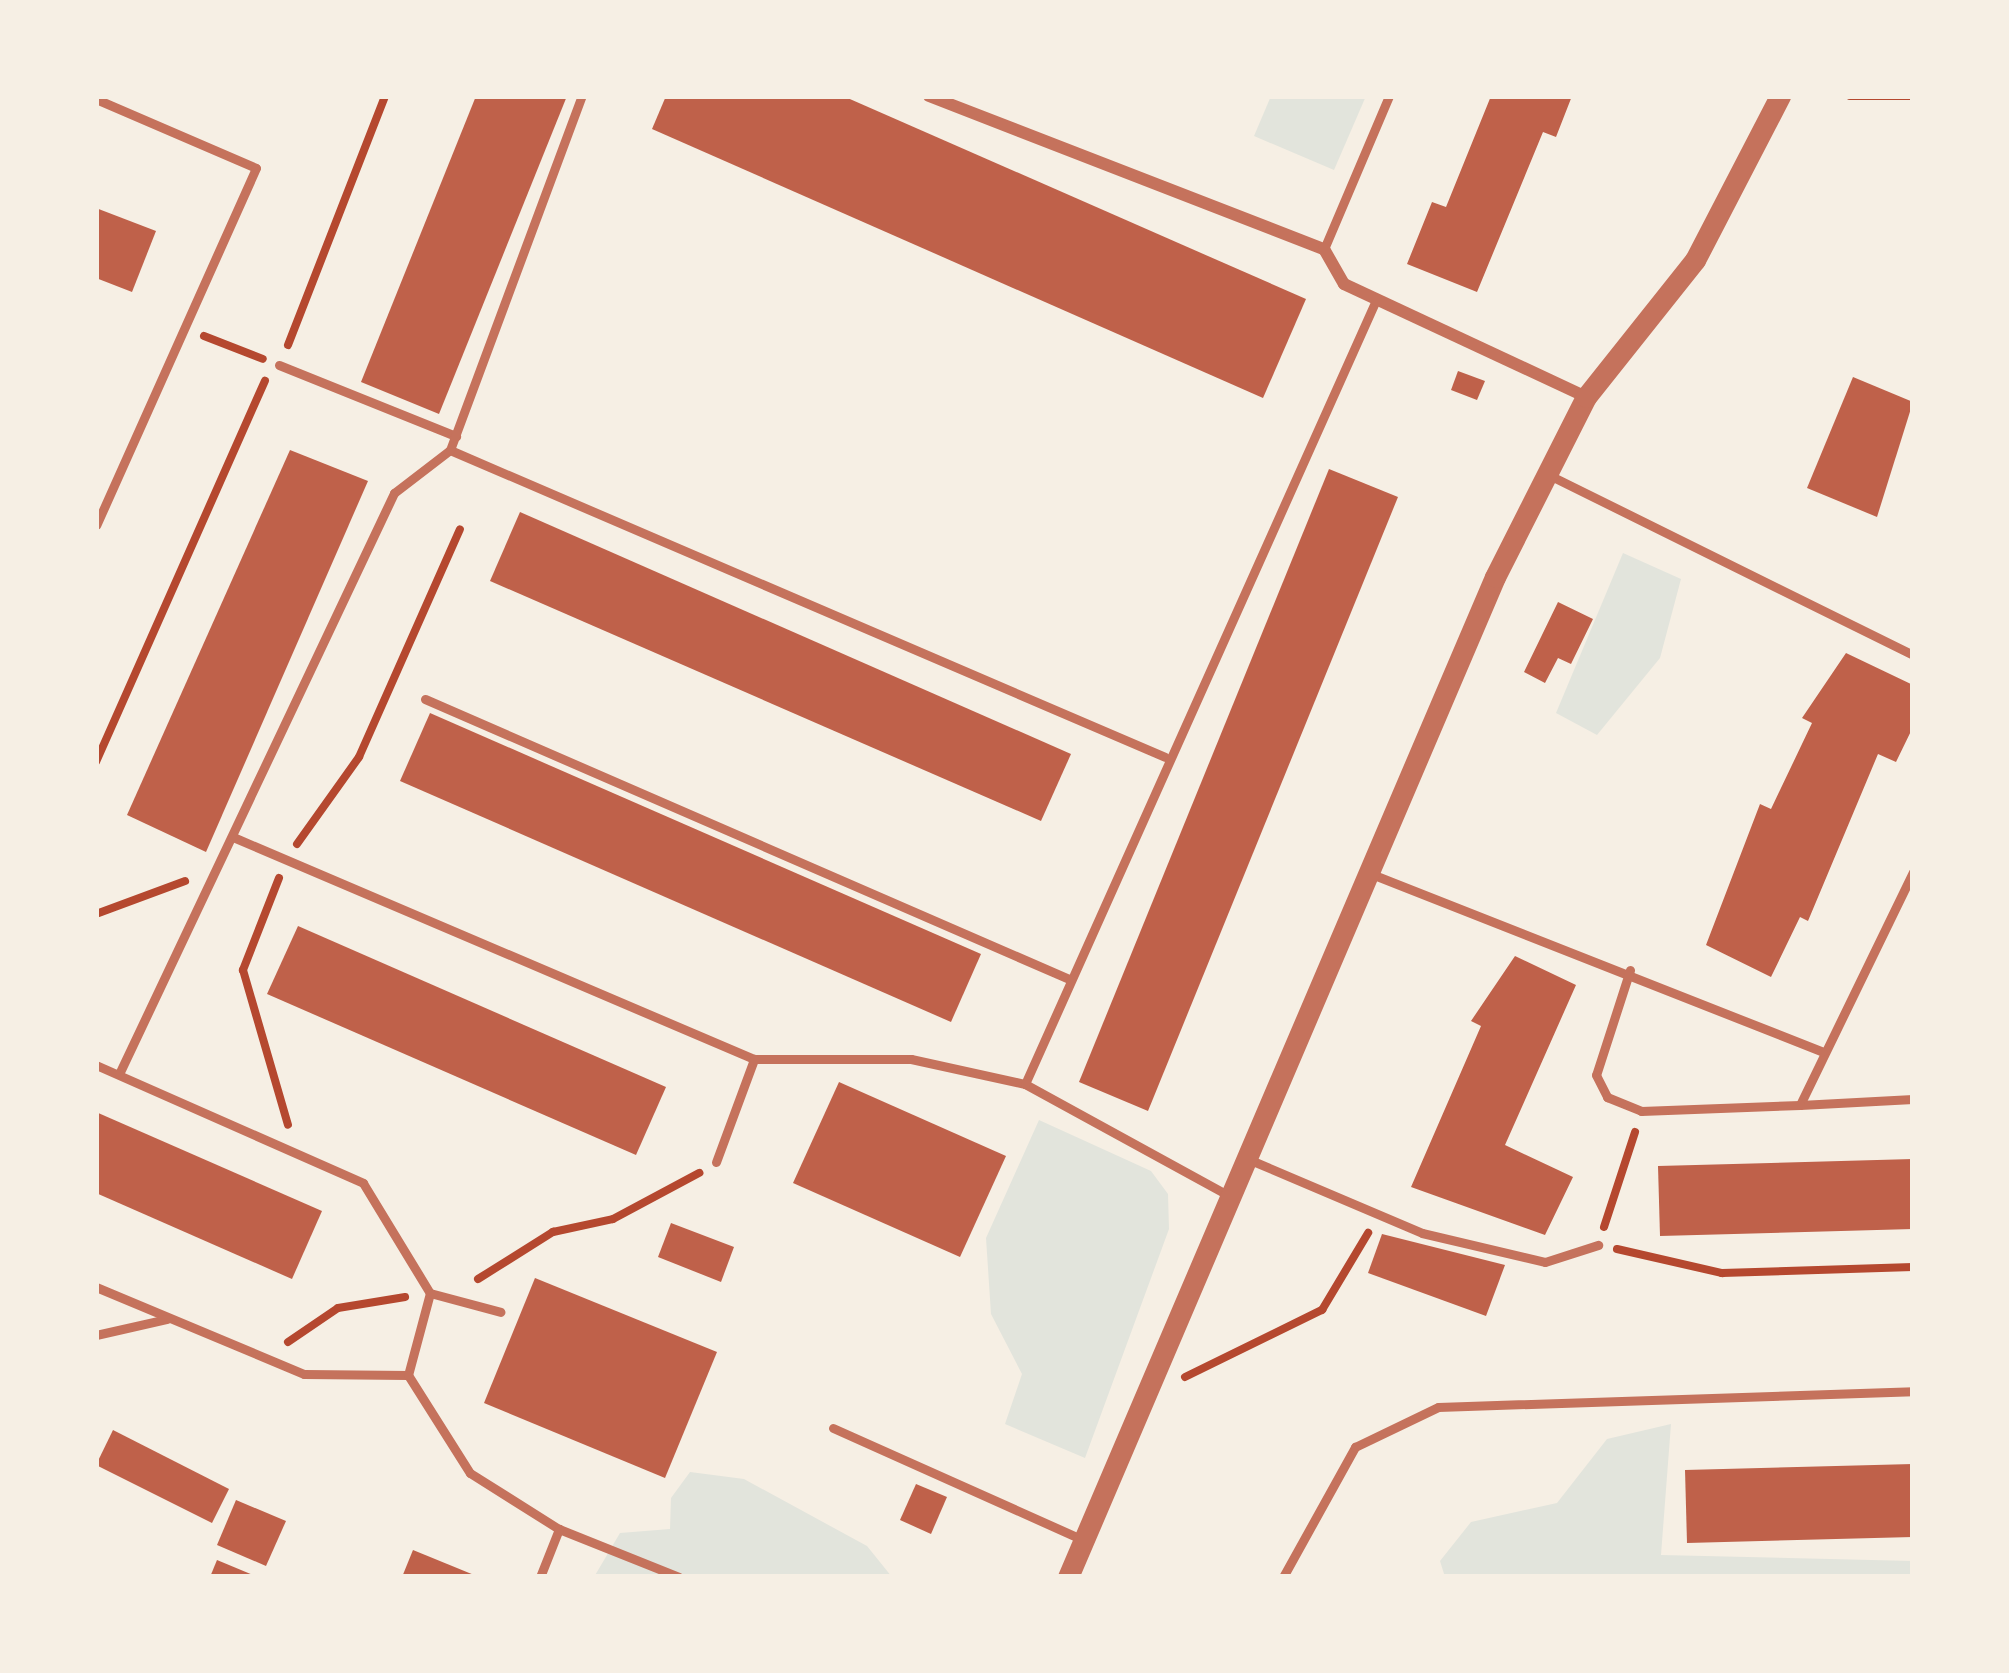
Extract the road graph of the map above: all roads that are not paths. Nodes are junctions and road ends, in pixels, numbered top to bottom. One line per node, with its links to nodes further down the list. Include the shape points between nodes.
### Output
1 (582, 96): 10 (lane)
2 (929, 96): 6 (street)
3 (1389, 96): 6 (lane)
4 (1780, 96): 9 (street, via 1694,260)
5 (96, 98): 13 (lane, via 256,168)
6 (1324, 249): 7 (street, via 1344,284)
7 (1376, 299): 9 (street); 16 (lane)
8 (276, 364): 10 (lane)
9 (1586, 397): 12 (street)
10 (456, 436): 11 (lane)
11 (450, 449): 16 (lane); 17 (lane, via 394,494)
12 (1547, 474): 14 (lane); 19 (street)
13 (96, 526)
14 (1913, 655)
15 (425, 698): 21 (lane)
16 (1165, 757): 21 (lane)
17 (233, 837): 23 (lane); 25 (lane)
18 (1913, 872): 22 (lane)
19 (1369, 873): 20 (lane); 29 (street)
20 (1630, 970): 22 (lane); 28 (lane, via 1596,1075 1607,1097 1641,1111)
21 (1069, 979): 26 (lane)
22 (1822, 1051): 28 (lane)
23 (754, 1059): 26 (lane, via 911,1059); 30 (lane)
24 (96, 1065): 25 (lane)
25 (119, 1074): 34 (lane, via 363,1183)
26 (1025, 1084): 31 (lane)
27 (1913, 1099): 28 (lane)
28 (1800, 1105)
29 (1248, 1159): 31 (street); 32 (lane, via 1379,1214 1545,1262)
30 (716, 1162)
31 (1232, 1198): 42 (street)
32 (1598, 1245)
33 (96, 1287): 36 (lane)
34 (430, 1293): 35 (lane); 38 (lane)
35 (502, 1312)
36 (171, 1318): 37 (lane); 38 (lane, via 304,1374)
37 (96, 1335)
38 (408, 1375): 41 (lane, via 470,1473)
39 (1913, 1391): 46 (lane, via 1438,1407 1355,1447)
40 (833, 1428): 42 (lane)
41 (559, 1529): 43 (lane); 44 (lane)
42 (1086, 1541): 45 (street)
43 (540, 1577)
44 (679, 1577)
45 (1068, 1577)
46 (1283, 1577)

